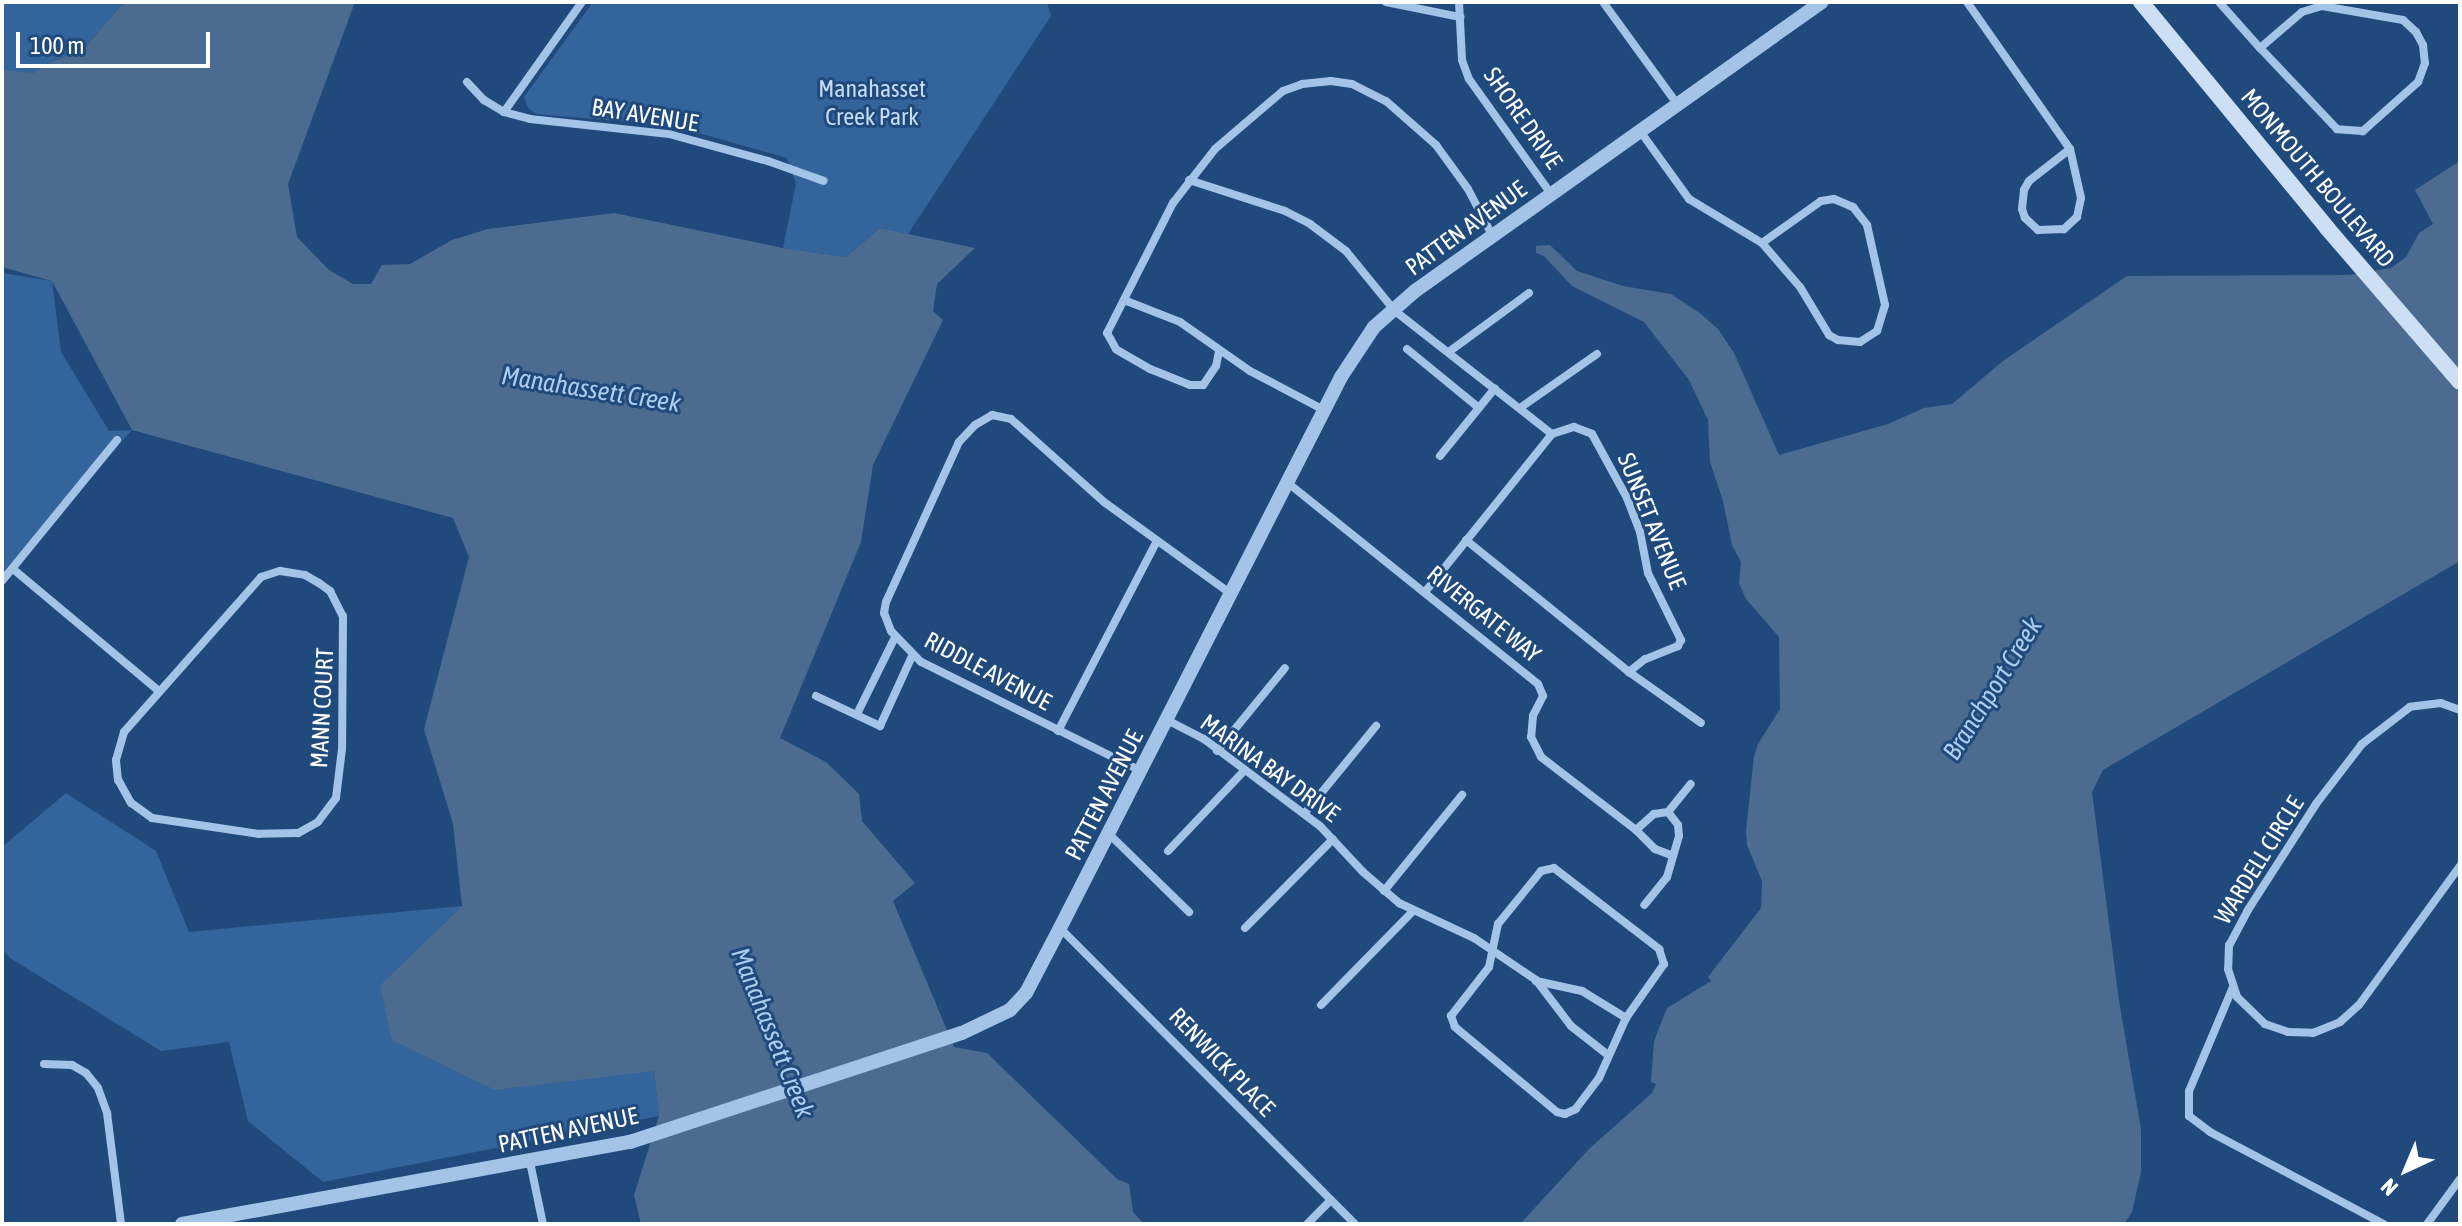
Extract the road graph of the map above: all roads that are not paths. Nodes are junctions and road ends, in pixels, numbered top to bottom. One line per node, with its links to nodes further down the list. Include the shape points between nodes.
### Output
1 (582, 2): 13 (street)
2 (1386, 2): 9 (street)
3 (1459, 2): 9 (street, SHORE DRIVE)
4 (1603, 2): 12 (street)
5 (1822, 2): 12 (street, PATTEN AVENUE)
6 (1967, 2): 15 (street)
7 (2141, 2): 28 (main road, MONMOUTH BOULEVARD)
8 (2219, 2): 10 (street)
9 (1460, 17): 18 (street, SHORE DRIVE, via 1462,60 1469,79)
10 (2260, 48): 10 (street, via 2302,12 2322,6 2403,20 2416,32 2425,63 2414,87 2368,128 2354,133 2332,125)
11 (467, 82): 13 (street, BAY AVENUE)
12 (1677, 104): 14 (street, PATTEN AVENUE)
13 (504, 112): 17 (street, BAY AVENUE, via 669,134)
14 (1640, 131): 18 (street, PATTEN AVENUE); 20 (street, via 1689,199)
15 (2070, 149): 15 (street, via 2081,198 2077,217 2064,229 2038,230 2022,209 2024,190)
16 (1189, 180): 19 (street, via 1277,94 1302,84 1344,82 1386,101 1436,145); 22 (street, via 1161,222); 23 (street, via 1310,224 1346,251)
17 (824, 181)
18 (1551, 194): 19 (street, PATTEN AVENUE)
19 (1492, 235): 23 (street, PATTEN AVENUE)
20 (1762, 243): 20 (street, via 1800,287 1829,335 1860,342 1877,331 1885,305 1873,243 1853,207 1834,199 1821,201)
21 (1529, 293): 26 (street)
22 (1124, 300): 25 (street, via 1180,322); 25 (street, via 1107,337 1116,349 1150,369 1203,385)
23 (1395, 311): 26 (street); 32 (street, PATTEN AVENUE, via 1361,344)
24 (1407, 349): 30 (street)
25 (1219, 351): 32 (street)
26 (1450, 351): 29 (street)
27 (1597, 354): 31 (street)
28 (2460, 382)
29 (1495, 388): 30 (street); 31 (street)
30 (1479, 408): 35 (street)
31 (1520, 408): 33 (street)
32 (1324, 410): 36 (street, PATTEN AVENUE)
33 (1552, 434): 37 (street); 46 (street, SUNSET AVENUE, via 1574,427 1592,434 1627,498 1648,573 1680,636 1678,646)
34 (117, 440): 39 (street)
35 (1440, 456)
36 (1288, 483): 41 (street, RIVERGATE WAY); 42 (street, PATTEN AVENUE)
37 (1466, 540): 41 (street); 46 (street)
38 (1157, 541): 42 (street); 43 (street, via 1104,502 1023,426 992,415 959,442 919,523 886,602 887,624); 54 (street)
39 (13, 569): 40 (street); 47 (street)
40 (2, 581)
41 (1425, 592): 62 (street, RIVERGATE WAY, via 1538,684 1543,696 1530,726 1534,748)
42 (1231, 594): 51 (street, PATTEN AVENUE)
43 (895, 637): 44 (street, RIDDLE AVENUE); 50 (street, RIDDLE AVENUE)
44 (912, 656): 50 (street, via 880,726); 54 (street, RIDDLE AVENUE)
45 (1285, 668): 55 (street)
46 (1629, 672): 52 (street)
47 (159, 691): 47 (street, MANN COURT, via 261,577 294,572 319,583 339,605 345,625 341,766 329,810 312,826 279,835 167,822 138,810 123,792 116,760 124,732)
48 (816, 696): 50 (street)
49 (2460, 710): 76 (street, WARDELL CIRCLE, via 2441,703 2410,707 2362,744 2248,910 2228,953)
50 (857, 714)
51 (1167, 720): 55 (street, MARINA BAY DRIVE); 56 (street, PATTEN AVENUE)
52 (1701, 723)
53 (1376, 726): 61 (street)
54 (1058, 731): 56 (street, RIDDLE AVENUE)
55 (1217, 751): 57 (street, MARINA BAY DRIVE)
56 (1141, 771): 63 (street, PATTEN AVENUE)
57 (1243, 772): 61 (street, MARINA BAY DRIVE); 65 (street)
58 (1691, 784): 60 (street)
59 (1462, 795): 68 (street)
60 (1668, 812): 62 (street, via 1654,814); 66 (street, via 1679,836)
61 (1304, 814): 64 (street, MARINA BAY DRIVE)
62 (1636, 830): 66 (street, RIVERGATE WAY, via 1655,849)
63 (1109, 834): 71 (street); 72 (street, PATTEN AVENUE)
64 (1333, 839): 68 (street, MARINA BAY DRIVE); 73 (street)
65 (1168, 851)
66 (1671, 855): 69 (street, via 1667,877)
67 (2460, 866): 76 (street, via 2359,1005 2328,1028 2300,1034 2269,1026 2250,1013)
68 (1384, 891): 70 (street, MARINA BAY DRIVE)
69 (1644, 905)
70 (1413, 911): 74 (street, MARINA BAY DRIVE); 77 (street)
71 (1189, 912)
72 (1060, 928): 81 (street, PATTEN AVENUE, via 1022,998 998,1018 630,1142); 83 (street, RENWICK PLACE)
73 (1245, 928)
74 (1492, 949): 75 (street, MARINA BAY DRIVE); 78 (street, via 1498,924 1522,892 1541,871 1559,870 1664,956 1662,969); 79 (street, via 1489,967 1451,1016 1455,1027 1565,1114 1589,1093)
75 (1536, 980): 78 (street, via 1582,991); 79 (street, MARINA BAY DRIVE, via 1571,1026)
76 (2233, 987): 89 (street, via 2189,1091 2189,1116)
77 (1321, 1005)
78 (1626, 1018): 79 (street)
79 (1608, 1055)
80 (44, 1064): 84 (street, via 72,1065 98,1088 107,1113)
81 (530, 1162): 85 (street, PATTEN AVENUE); 86 (street)
82 (2460, 1179): 90 (street)
83 (1330, 1201): 87 (street); 88 (street, RENWICK PLACE)
84 (121, 1224)
85 (182, 1224)
86 (543, 1224)
87 (1307, 1224)
88 (1355, 1224)
89 (2384, 1224)
90 (2427, 1224)

